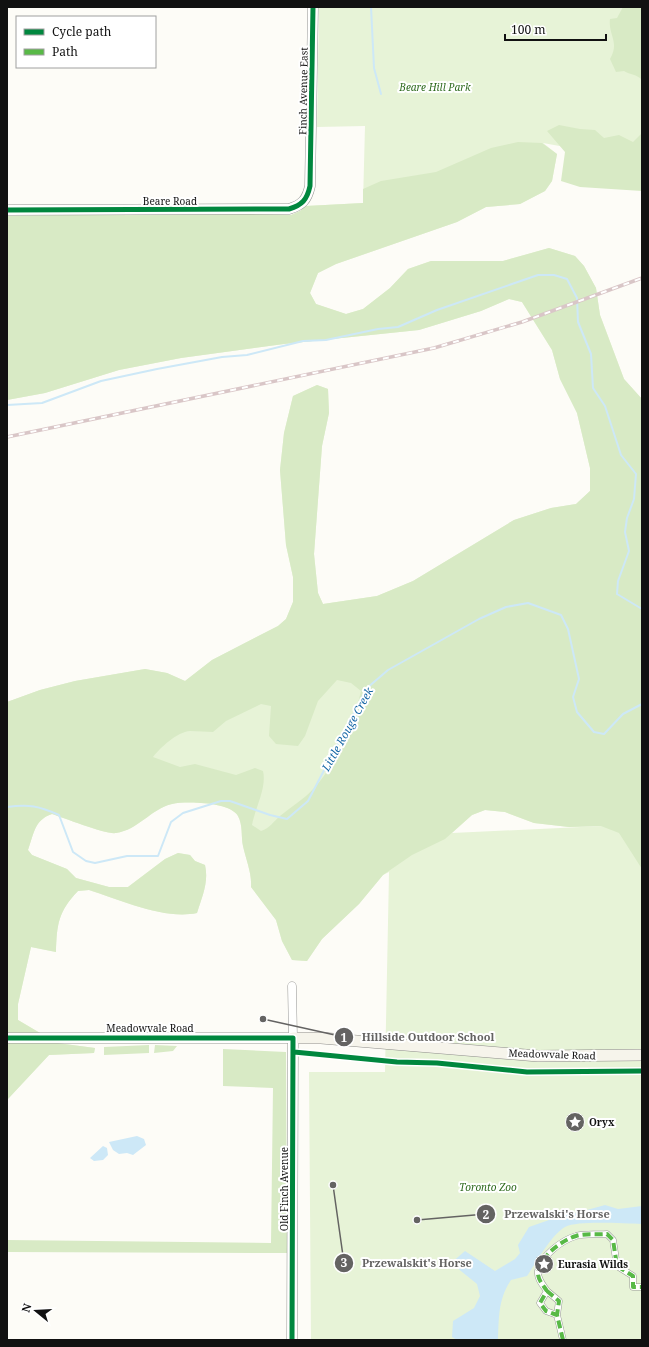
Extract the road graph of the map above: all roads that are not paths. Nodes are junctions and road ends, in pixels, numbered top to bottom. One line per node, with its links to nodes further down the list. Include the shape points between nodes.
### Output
1 (313, 7): 2 (street, Finch Avenue East)
2 (310, 175): 3 (street, Beare Road, via 308,197 303,203 288,209)
3 (7, 210)
4 (292, 986): 6 (street, Old Finch Avenue)
5 (7, 1038): 6 (street, Meadowvale Road)
6 (293, 1038): 7 (main road, Meadowvale Road, via 321,1038 538,1056); 11 (street, Old Finch Avenue)
7 (642, 1055)
8 (642, 1287): 9 (street, via 633,1287 633,1276 617,1266 613,1240 607,1234 577,1235 561,1242 549,1253 538,1271 539,1280)
9 (547, 1291): 10 (street, via 559,1301); 10 (street, via 540,1303 546,1312)
10 (557, 1315): 12 (street)
11 (292, 1340)
12 (562, 1340)

